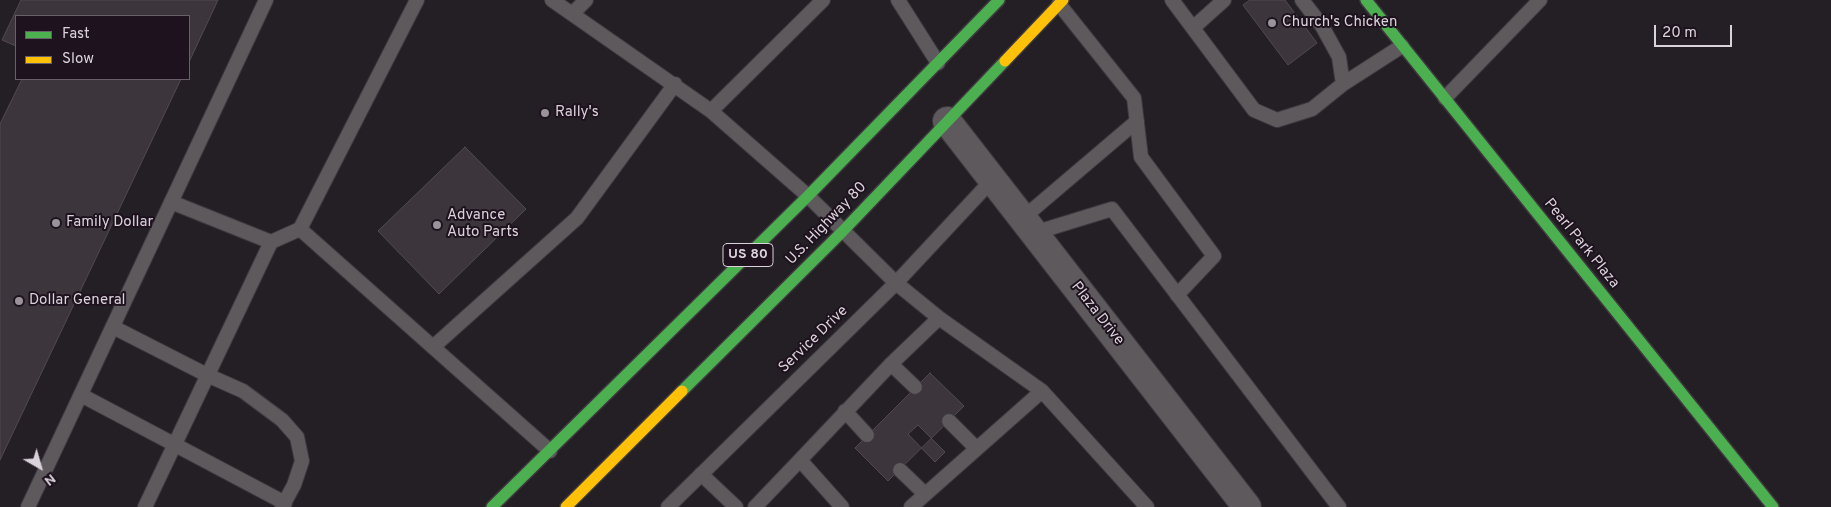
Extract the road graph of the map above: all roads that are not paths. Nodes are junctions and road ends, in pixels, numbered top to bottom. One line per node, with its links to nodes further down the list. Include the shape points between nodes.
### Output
1 (266, 0): 26 (lane)
2 (417, 0): 28 (lane)
3 (552, 0): 14 (lane)
4 (586, 0): 14 (lane)
5 (823, 0): 21 (lane)
6 (898, 0): 17 (lane)
7 (1000, 0): 17 (main road, US 80)
8 (1172, 0): 15 (lane)
9 (1224, 0): 15 (lane)
10 (1302, 0): 19 (lane, via 1322,26 1338,57)
11 (1366, 0): 16 (main road, Pearl Park Plaza)
12 (1540, 0): 20 (lane)
13 (1061, 2): 22 (main road, U.S. Highway 80); 23 (lane, via 1134,98)
14 (572, 14): 18 (lane)
15 (1194, 27): 19 (lane, via 1254,110 1277,120 1312,109)
16 (1402, 46): 19 (lane); 20 (main road, Pearl Park Plaza)
17 (938, 63): 25 (main road, US 80)
18 (675, 84): 21 (lane); 35 (lane, via 577,218)
19 (1343, 84)
20 (1444, 98): 64 (main road, Pearl Park Plaza)
21 (710, 111): 25 (lane)
22 (947, 121): 24 (street, Plaza Drive); 29 (main road, U.S. Highway 80)
23 (1137, 121): 27 (lane); 32 (lane, via 1141,158 1214,256)
24 (993, 180): 27 (street, Plaza Drive); 31 (lane, Service Drive)
25 (808, 196): 29 (lane); 46 (main road, US 80)
26 (171, 202): 30 (lane); 34 (lane)
27 (1028, 225): 32 (lane, via 1112,209); 62 (street, Plaza Drive)
28 (300, 229): 30 (lane); 35 (lane)
29 (842, 232): 31 (lane); 55 (main road, U.S. Highway 80)
30 (271, 242): 37 (lane)
31 (896, 283): 33 (lane); 49 (lane, Service Drive)
32 (1177, 296): 63 (lane)
33 (939, 318): 36 (lane); 39 (lane)
34 (113, 327): 37 (lane); 40 (lane)
35 (433, 347): 46 (lane)
36 (891, 364): 38 (lane); 41 (lane)
37 (207, 375): 44 (lane); 51 (lane, via 243,391 282,420 296,437 302,461)
38 (915, 388)
39 (1042, 391): 45 (lane); 61 (lane)
40 (81, 395): 44 (lane); 52 (lane)
41 (845, 411): 43 (lane); 47 (lane)
42 (949, 421): 45 (lane)
43 (867, 436)
44 (176, 445): 51 (lane); 53 (lane)
45 (976, 448): 50 (lane)
46 (550, 450): 54 (main road, US 80)
47 (800, 460): 58 (lane); 59 (lane)
48 (900, 470): 50 (lane)
49 (701, 474): 56 (lane, Service Drive); 57 (lane)
50 (925, 494): 60 (lane)
51 (283, 505)
52 (28, 507)
53 (145, 507)
54 (492, 507)
55 (566, 507)
56 (668, 507)
57 (736, 507)
58 (755, 507)
59 (842, 507)
60 (911, 507)
61 (1147, 507)
62 (1247, 507)
63 (1338, 507)
64 (1773, 507)

